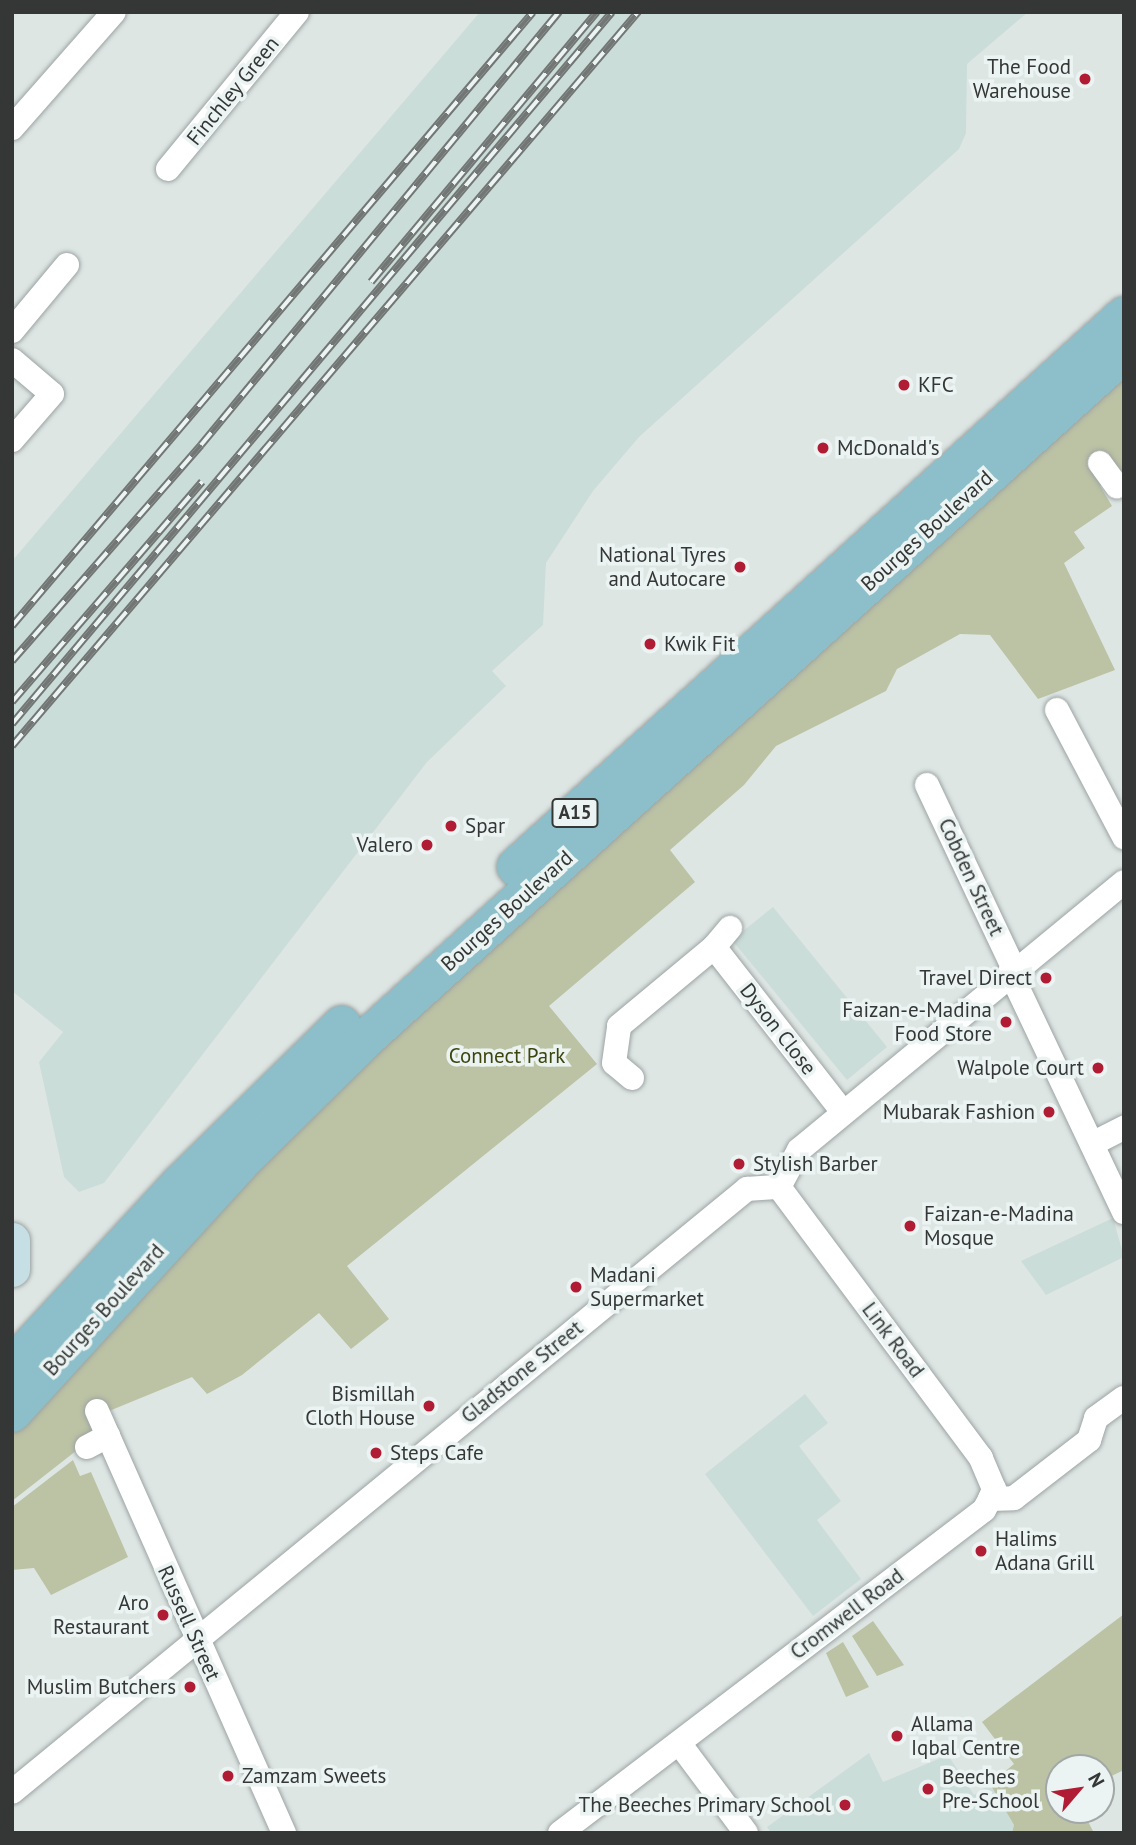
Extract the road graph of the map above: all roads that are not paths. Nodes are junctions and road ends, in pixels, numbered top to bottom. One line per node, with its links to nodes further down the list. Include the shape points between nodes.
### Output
1 (114, 12): 3 (street)
2 (297, 12): 4 (street, Finchley Green)
3 (12, 128)
4 (168, 169)
5 (67, 265): 7 (street)
6 (1124, 316): 26 (main road, Bourges Boulevard / A15, via 352,1016 180,1184)
7 (12, 331)
8 (1124, 353): 29 (main road, Bourges Boulevard / A15, via 369,1036 184,1222)
9 (12, 360): 10 (street, via 52,394)
10 (12, 440)
11 (1100, 463): 12 (street)
12 (1121, 488)
13 (1057, 709): 15 (street)
14 (927, 785): 17 (street, Cobden Street)
15 (1124, 837)
16 (1124, 882): 17 (street)
17 (1012, 971): 19 (street); 21 (street, Cobden Street)
18 (632, 1078): 19 (street, Dyson Close, via 614,1063 620,1026 722,938)
19 (843, 1112): 22 (street, via 799,1150)
20 (1124, 1128): 21 (street)
21 (1092, 1144): 23 (street, Cobden Street)
22 (779, 1186): 30 (street, Link Road, via 981,1458 993,1489); 31 (street, Gladstone Street, via 747,1189)
23 (1124, 1212)
24 (12, 1240): 25 (street)
25 (12, 1269)
26 (12, 1366)
27 (1124, 1398): 30 (street, via 1096,1418 1088,1440 1025,1490 1014,1498)
28 (97, 1411): 31 (street, Russell Street, via 97,1441)
29 (12, 1413)
30 (990, 1499): 32 (street, Cromwell Road, via 984,1510)
31 (198, 1642): 33 (street, Gladstone Street); 34 (street, Russell Street)
32 (679, 1743): 35 (street, Cromwell Road); 36 (street)
33 (12, 1792)
34 (284, 1833)
35 (559, 1833)
36 (746, 1833)

